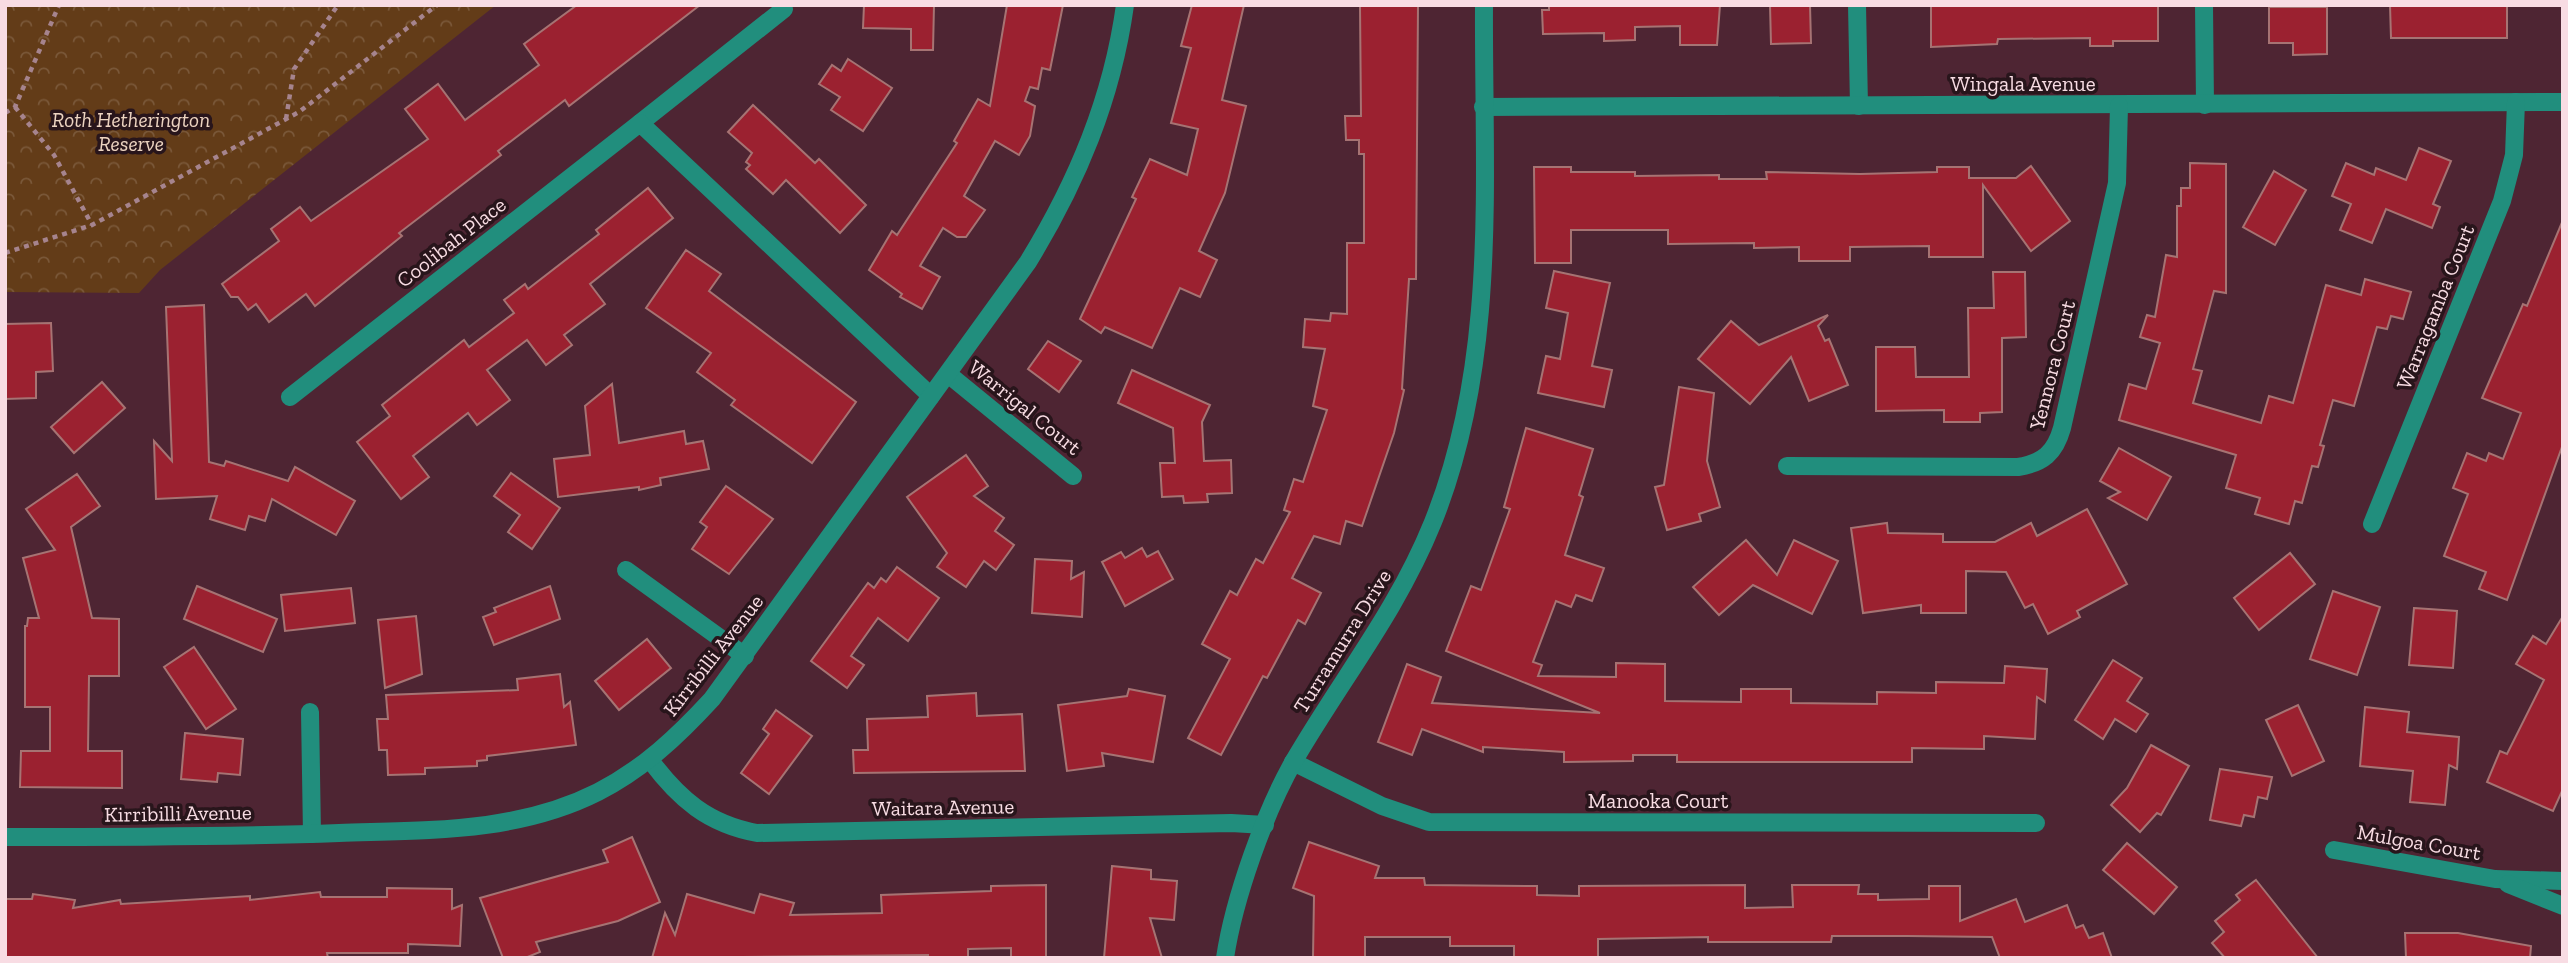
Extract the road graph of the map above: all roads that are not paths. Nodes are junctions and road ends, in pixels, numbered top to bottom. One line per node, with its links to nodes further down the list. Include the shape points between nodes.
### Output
1 (1125, 5): 13 (street, Kirribilli Avenue, via 1121,38 1086,155 1028,262)
2 (1484, 5): 11 (street, Turramurra Drive)
3 (1857, 5): 9 (street)
4 (2204, 5): 8 (street)
5 (784, 9): 12 (street, Coolibah Place)
6 (2516, 102): 7 (street, Wingala Avenue); 8 (street, Wingala Avenue); 18 (street, Warragamba Court, via 2514,155 2502,201)
7 (2563, 102)
8 (2204, 105): 10 (street, Wingala Avenue)
9 (1858, 106): 10 (street, Wingala Avenue); 11 (street, Wingala Avenue)
10 (2119, 106): 16 (street, Yennora Court, via 2113,207 2062,428 2050,453 2032,465 2018,467)
11 (1483, 107): 23 (street, Turramurra Drive, via 1478,338 1453,463 1406,583)
12 (640, 123): 14 (street); 15 (street, Coolibah Place)
13 (947, 374): 14 (street, Kirribilli Avenue); 17 (street, Warrigal Court)
14 (931, 396): 20 (street, Kirribilli Avenue)
15 (290, 397)
16 (1787, 467)
17 (1073, 475)
18 (2372, 524)
19 (626, 570): 20 (street)
20 (745, 656): 22 (street, Kirribilli Avenue, via 704,708)
21 (310, 712): 26 (street)
22 (650, 760): 25 (street, Waitara Avenue, via 701,814 757,833); 26 (street, Kirribilli Avenue, via 599,792 532,817 463,828)
23 (1293, 762): 24 (street, Manooka Court, via 1382,806 1429,822); 25 (street, Turramurra Drive)
24 (2036, 823)
25 (1265, 825): 32 (street, Turramurra Drive)
26 (312, 834): 27 (street, Kirribilli Avenue)
27 (5, 837)
28 (2334, 850): 29 (street, Mulgoa Court)
29 (2495, 879): 30 (street, Mulgoa Court); 31 (street, Mulgoa Court)
30 (2563, 881)
31 (2563, 906)
32 (1225, 958)

